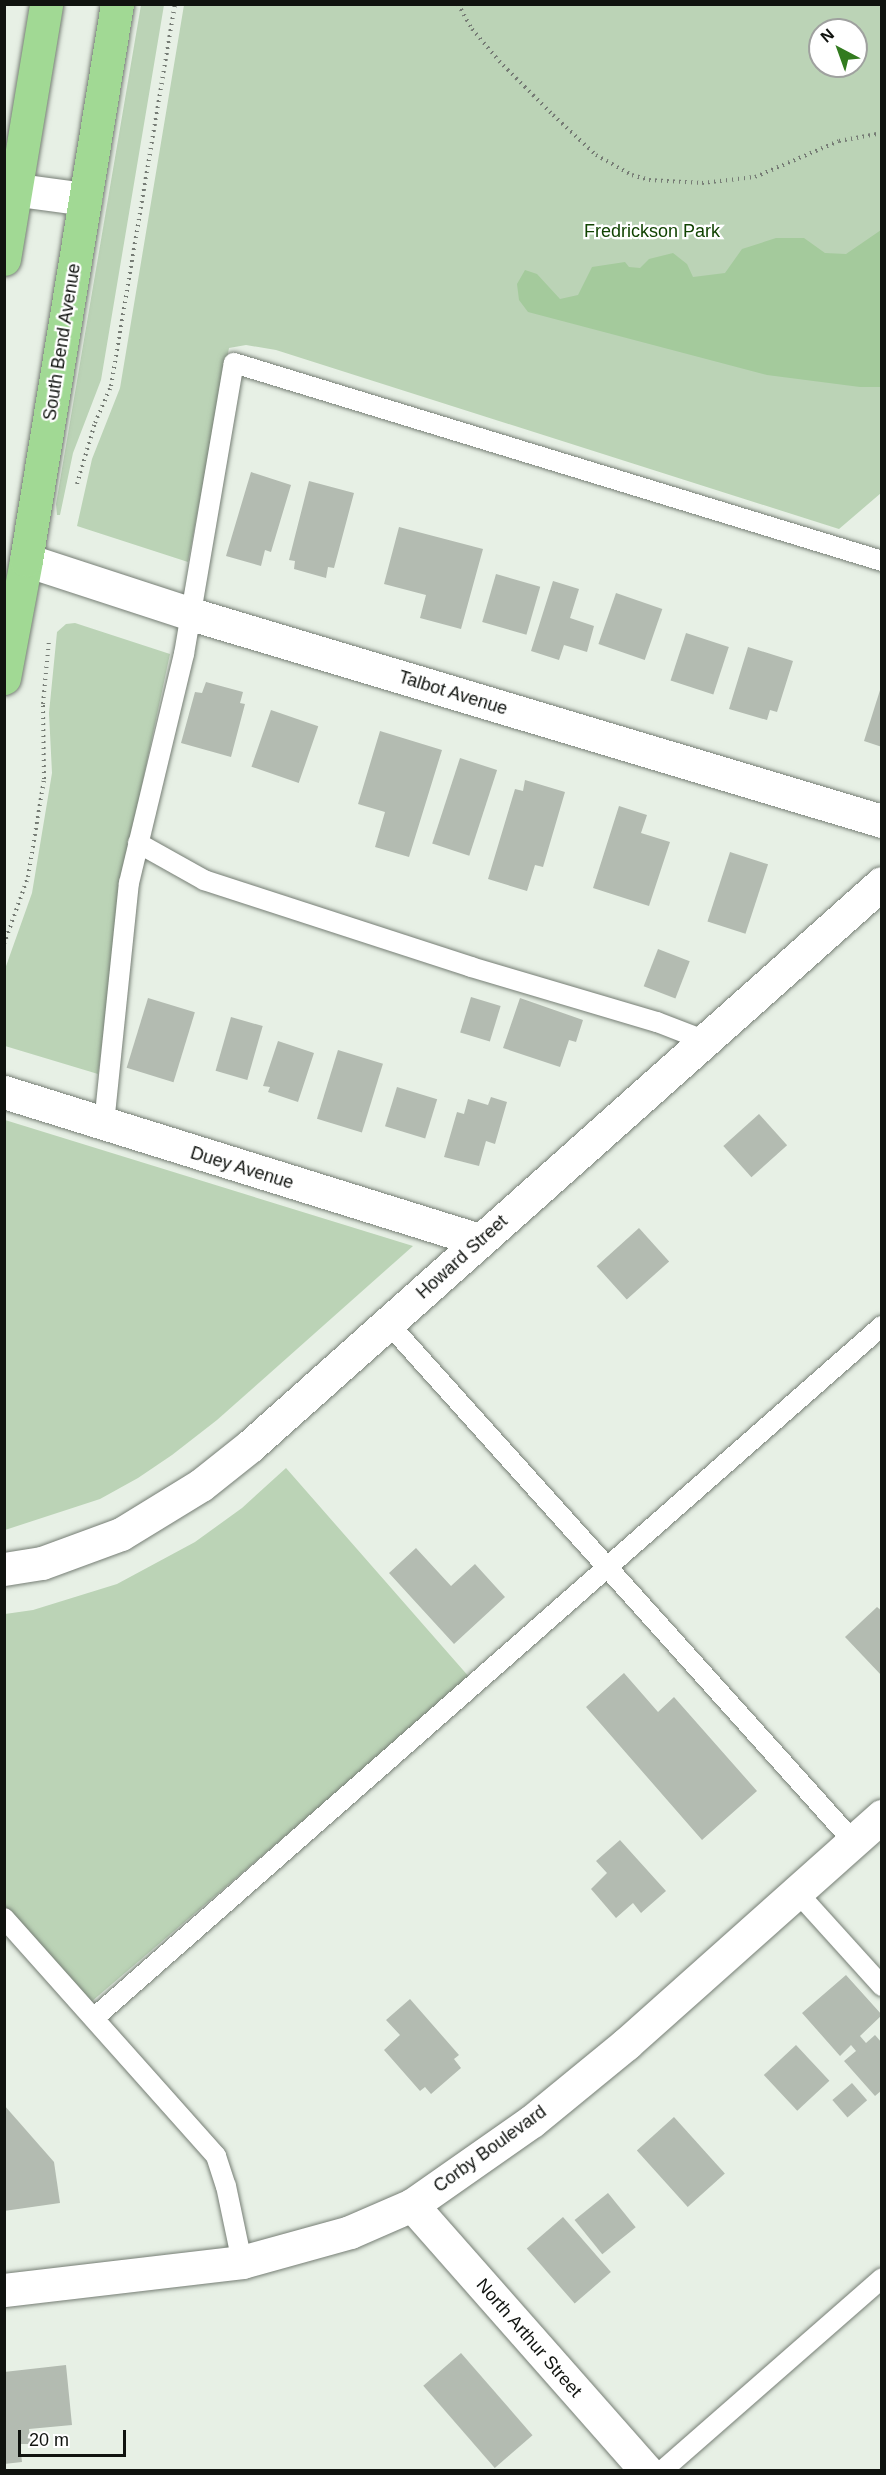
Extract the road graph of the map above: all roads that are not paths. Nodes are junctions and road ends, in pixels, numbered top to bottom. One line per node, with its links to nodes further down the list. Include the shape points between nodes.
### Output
1 (46, 4): 3 (main road)
2 (117, 4): 4 (main road, South Bend Avenue)
3 (11, 189): 4 (street); 5 (main road)
4 (85, 199): 6 (main road, South Bend Avenue)
5 (4, 259)
6 (27, 560): 8 (street, Talbot Avenue); 9 (main road, South Bend Avenue)
7 (882, 561): 8 (lane, via 234,363)
8 (191, 614): 10 (street, Talbot Avenue); 11 (lane)
9 (4, 678)
10 (882, 821)
11 (138, 843): 13 (lane, via 204,880 471,967 657,1022); 15 (lane, via 129,883)
12 (882, 883): 13 (street, Howard Street)
13 (706, 1041): 16 (street, Howard Street)
14 (4, 1092): 15 (street, Duey Avenue)
15 (104, 1124): 16 (street, Duey Avenue)
16 (480, 1240): 17 (street, Howard Street)
17 (388, 1323): 19 (lane); 20 (street, Howard Street, via 201,1485 121,1534 42,1563)
18 (882, 1326): 19 (lane)
19 (606, 1568): 22 (lane); 26 (lane)
20 (4, 1569)
21 (882, 1816): 22 (street, Corby Boulevard)
22 (853, 1841): 23 (street, Corby Boulevard)
23 (797, 1892): 25 (lane); 27 (street, Corby Boulevard, via 626,2044 531,2121)
24 (4, 1918): 26 (lane)
25 (882, 1986)
26 (94, 2018): 28 (lane, via 216,2156)
27 (412, 2205): 28 (street, Corby Boulevard, via 350,2232); 31 (street, North Arthur Street)
28 (242, 2262): 30 (street, Corby Boulevard)
29 (882, 2278): 32 (lane)
30 (4, 2290)
31 (646, 2470)
32 (663, 2470)

